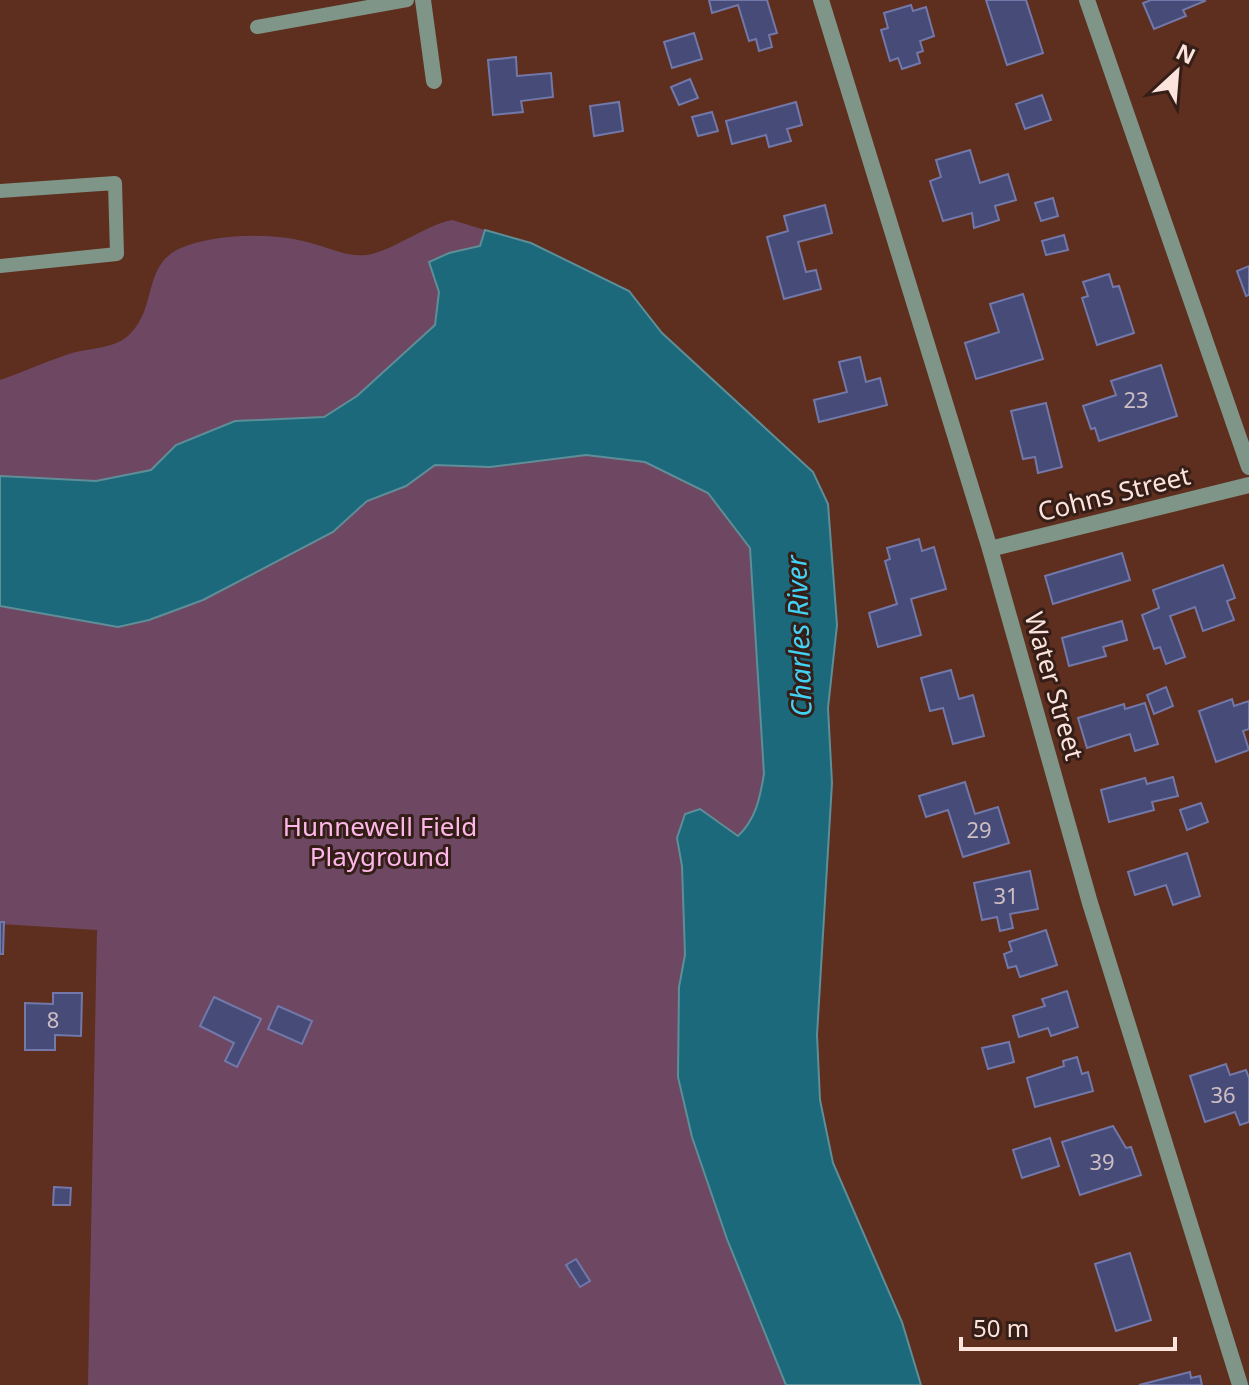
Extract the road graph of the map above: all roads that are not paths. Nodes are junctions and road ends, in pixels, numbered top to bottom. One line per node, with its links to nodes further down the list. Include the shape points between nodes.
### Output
1 (407, 0): 5 (lane)
2 (423, 0): 6 (street)
3 (821, 0): 11 (street, Water Street)
4 (1087, 0): 9 (street)
5 (257, 27)
6 (434, 81)
7 (0, 191): 8 (lane, via 115,183 117,254)
8 (0, 266)
9 (1249, 467)
10 (1249, 485): 11 (street, Cohns Street)
11 (990, 549): 12 (street, Water Street, via 1090,903)
12 (1240, 1385)

